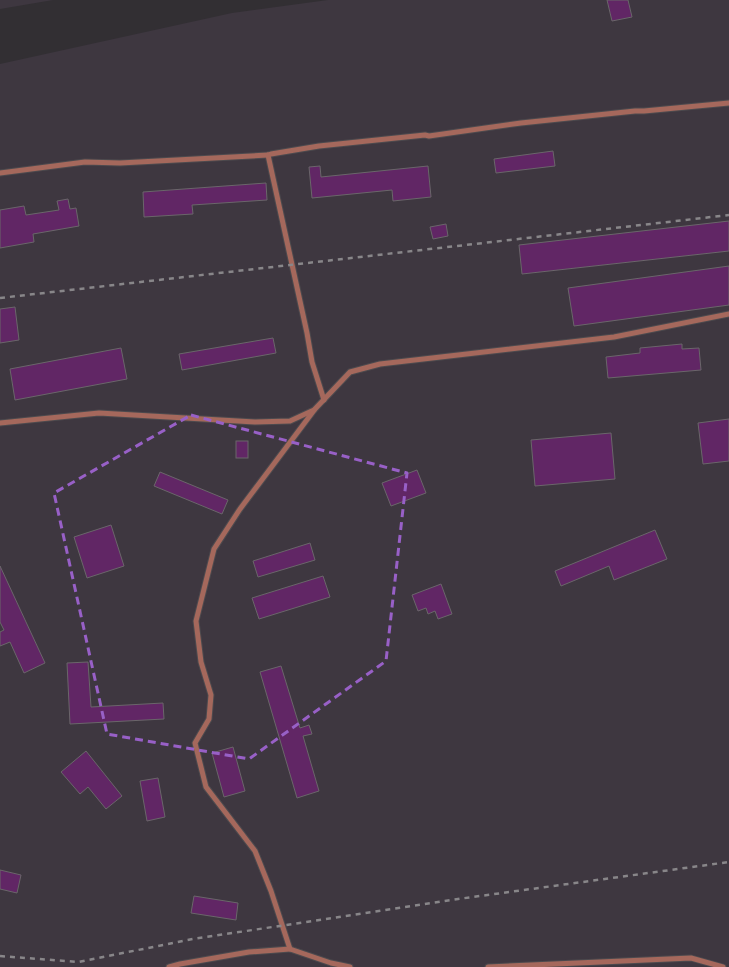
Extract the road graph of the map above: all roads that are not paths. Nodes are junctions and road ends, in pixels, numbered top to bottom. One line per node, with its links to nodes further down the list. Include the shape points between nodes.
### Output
1 (729, 103): 2 (lane, via 521,123 429,136 319,146)
2 (268, 155): 3 (lane, via 120,163 84,162); 5 (lane, via 312,362)
3 (0, 173)
4 (729, 314): 5 (lane, via 614,337 380,364 350,372)
5 (324, 400): 6 (lane)
6 (315, 409): 7 (lane, via 290,421 255,422 99,413); 8 (lane, via 240,509 214,549 196,621 201,662 211,695 209,719 195,744 206,787 255,851 272,891)
7 (0, 423)
8 (290, 949): 9 (lane, via 249,952); 10 (lane)
9 (169, 967)
10 (350, 967)
11 (488, 967): 12 (lane, via 691,958)
12 (723, 967)

